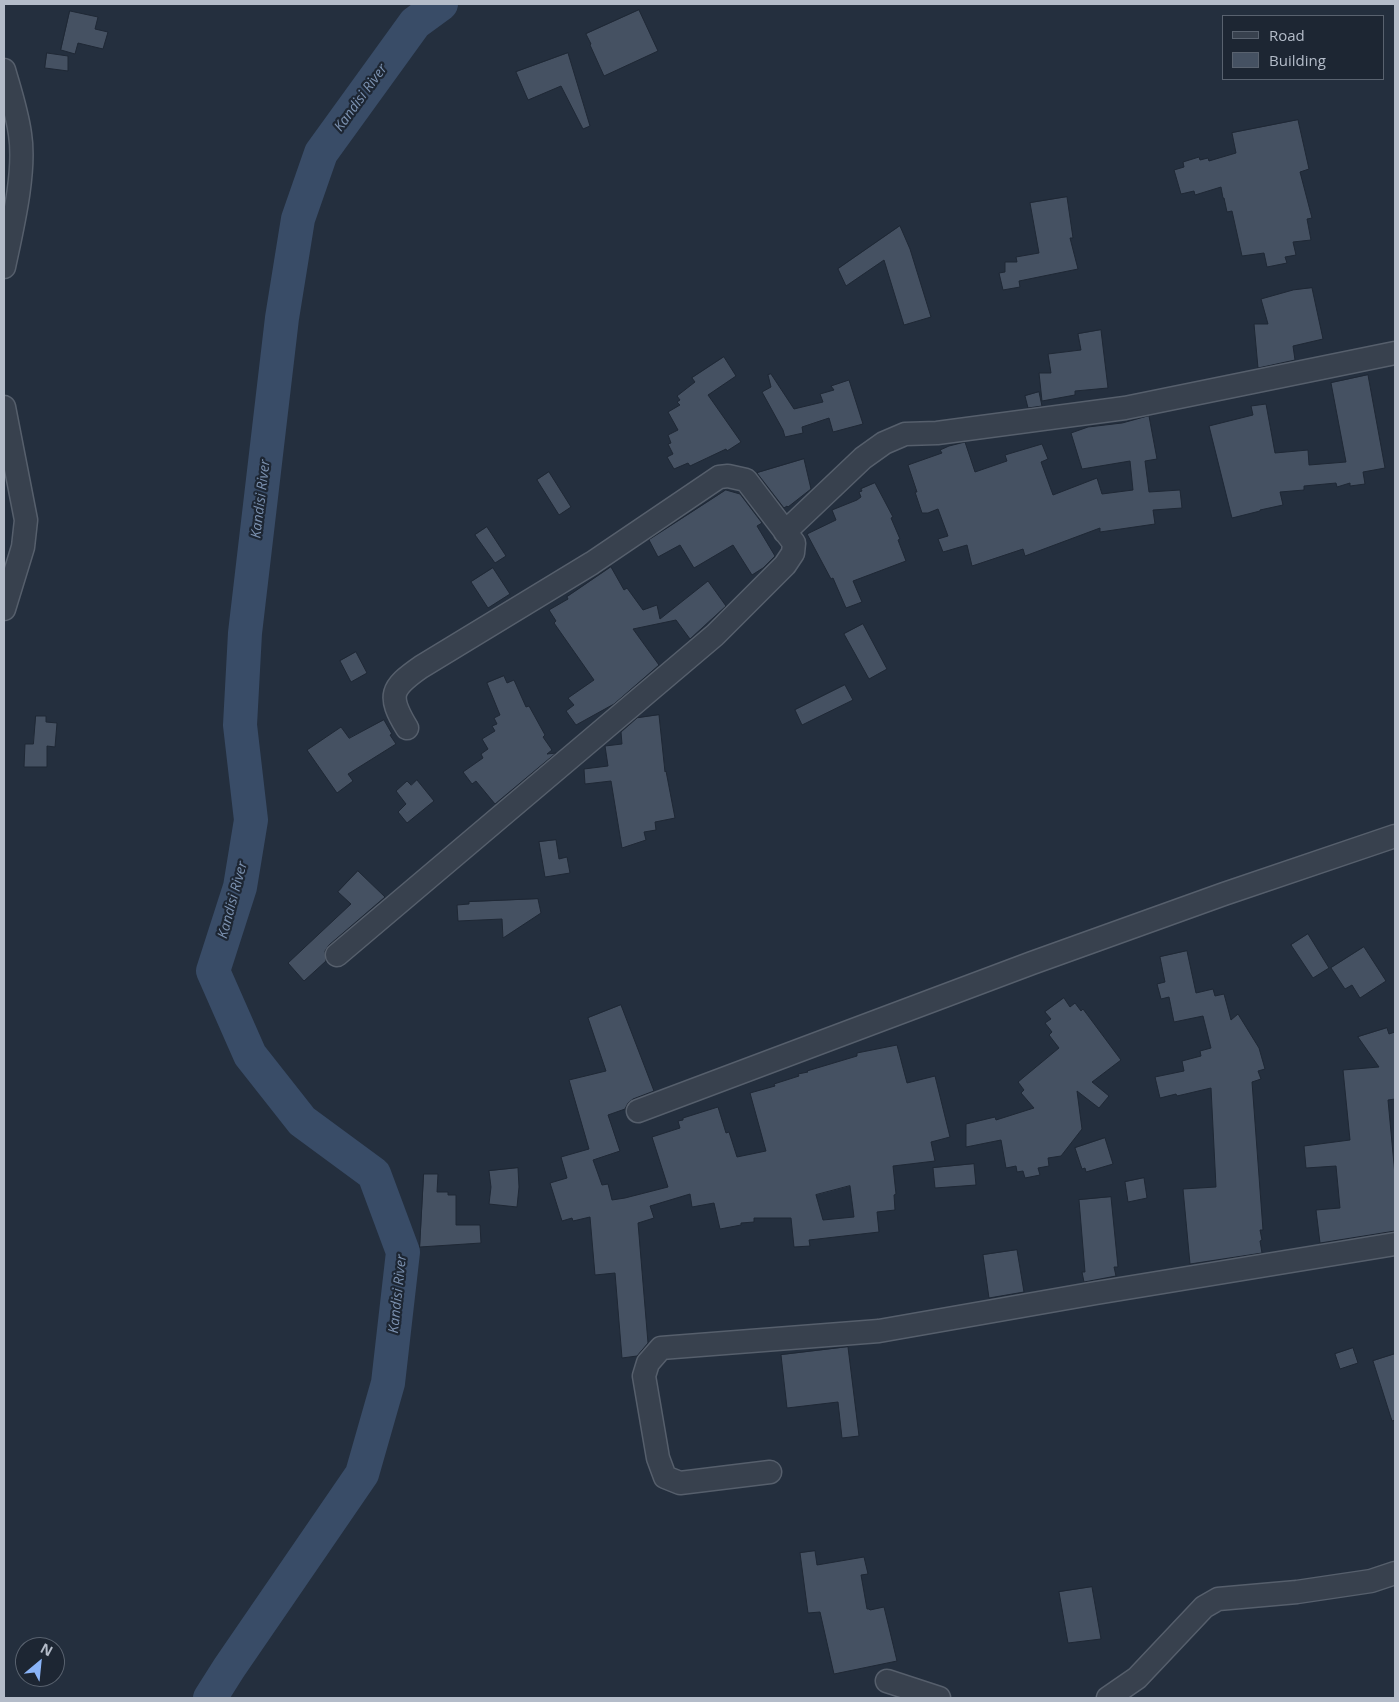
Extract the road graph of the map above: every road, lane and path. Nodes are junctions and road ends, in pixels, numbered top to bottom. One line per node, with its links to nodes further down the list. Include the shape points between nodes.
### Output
1 (4, 70): 2 (street, via 21,134 22,166)
2 (4, 267)
3 (1395, 353): 5 (street, via 1125,408 937,433 905,434 884,443 863,458)
4 (4, 407): 6 (street, via 26,520 23,547)
5 (786, 532): 7 (street, via 746,480 719,476 592,563 403,680 395,702); 9 (street, via 794,543 786,565 714,635)
6 (4, 609)
7 (407, 728)
8 (1395, 836): 10 (street, via 1050,957)
9 (337, 955)
10 (638, 1112)
11 (1395, 1244): 12 (street, via 879,1331 661,1348 648,1362 644,1376 658,1458 665,1477 680,1482)
12 (770, 1472)
13 (1395, 1573): 16 (street, via 1371,1581 1297,1592 1218,1599 1204,1607 1138,1678)
14 (887, 1681): 15 (street)
15 (939, 1698)
16 (1108, 1698)

